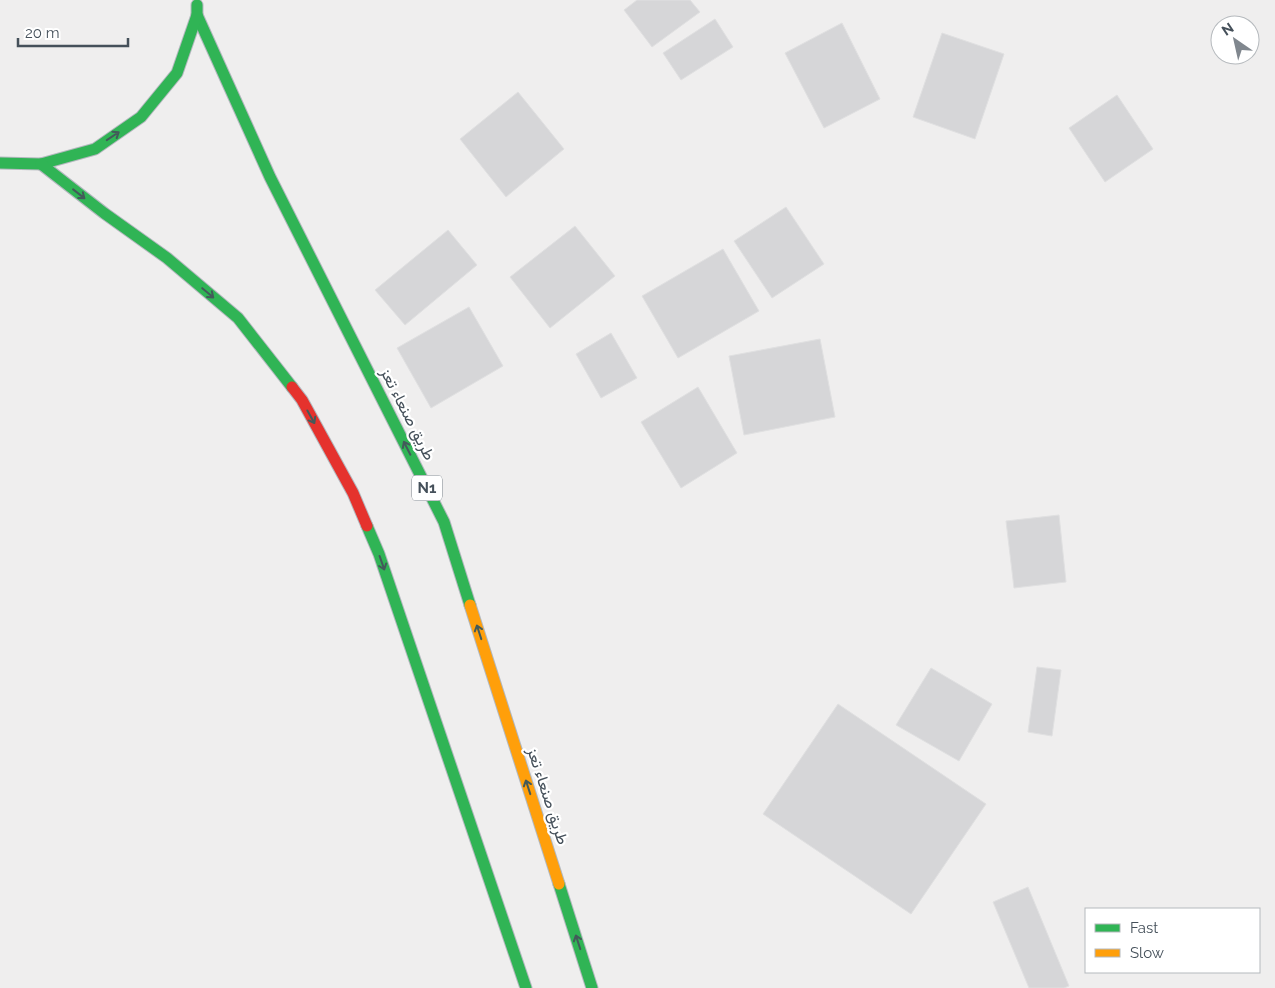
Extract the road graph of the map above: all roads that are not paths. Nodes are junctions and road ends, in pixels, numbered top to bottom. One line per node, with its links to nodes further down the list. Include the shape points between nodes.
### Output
1 (197, 0): 2 (highway)
2 (197, 15): 4 (highway, one-way to 2, via 95,149 141,117 176,73); 6 (highway, طريق صنعاء تعز / N1, one-way to 2, via 444,522 270,177)
3 (0, 163): 4 (highway)
4 (40, 164): 5 (highway, one-way to 5, via 167,258 238,318 302,400 354,493 379,554)
5 (526, 988)
6 (592, 988)

